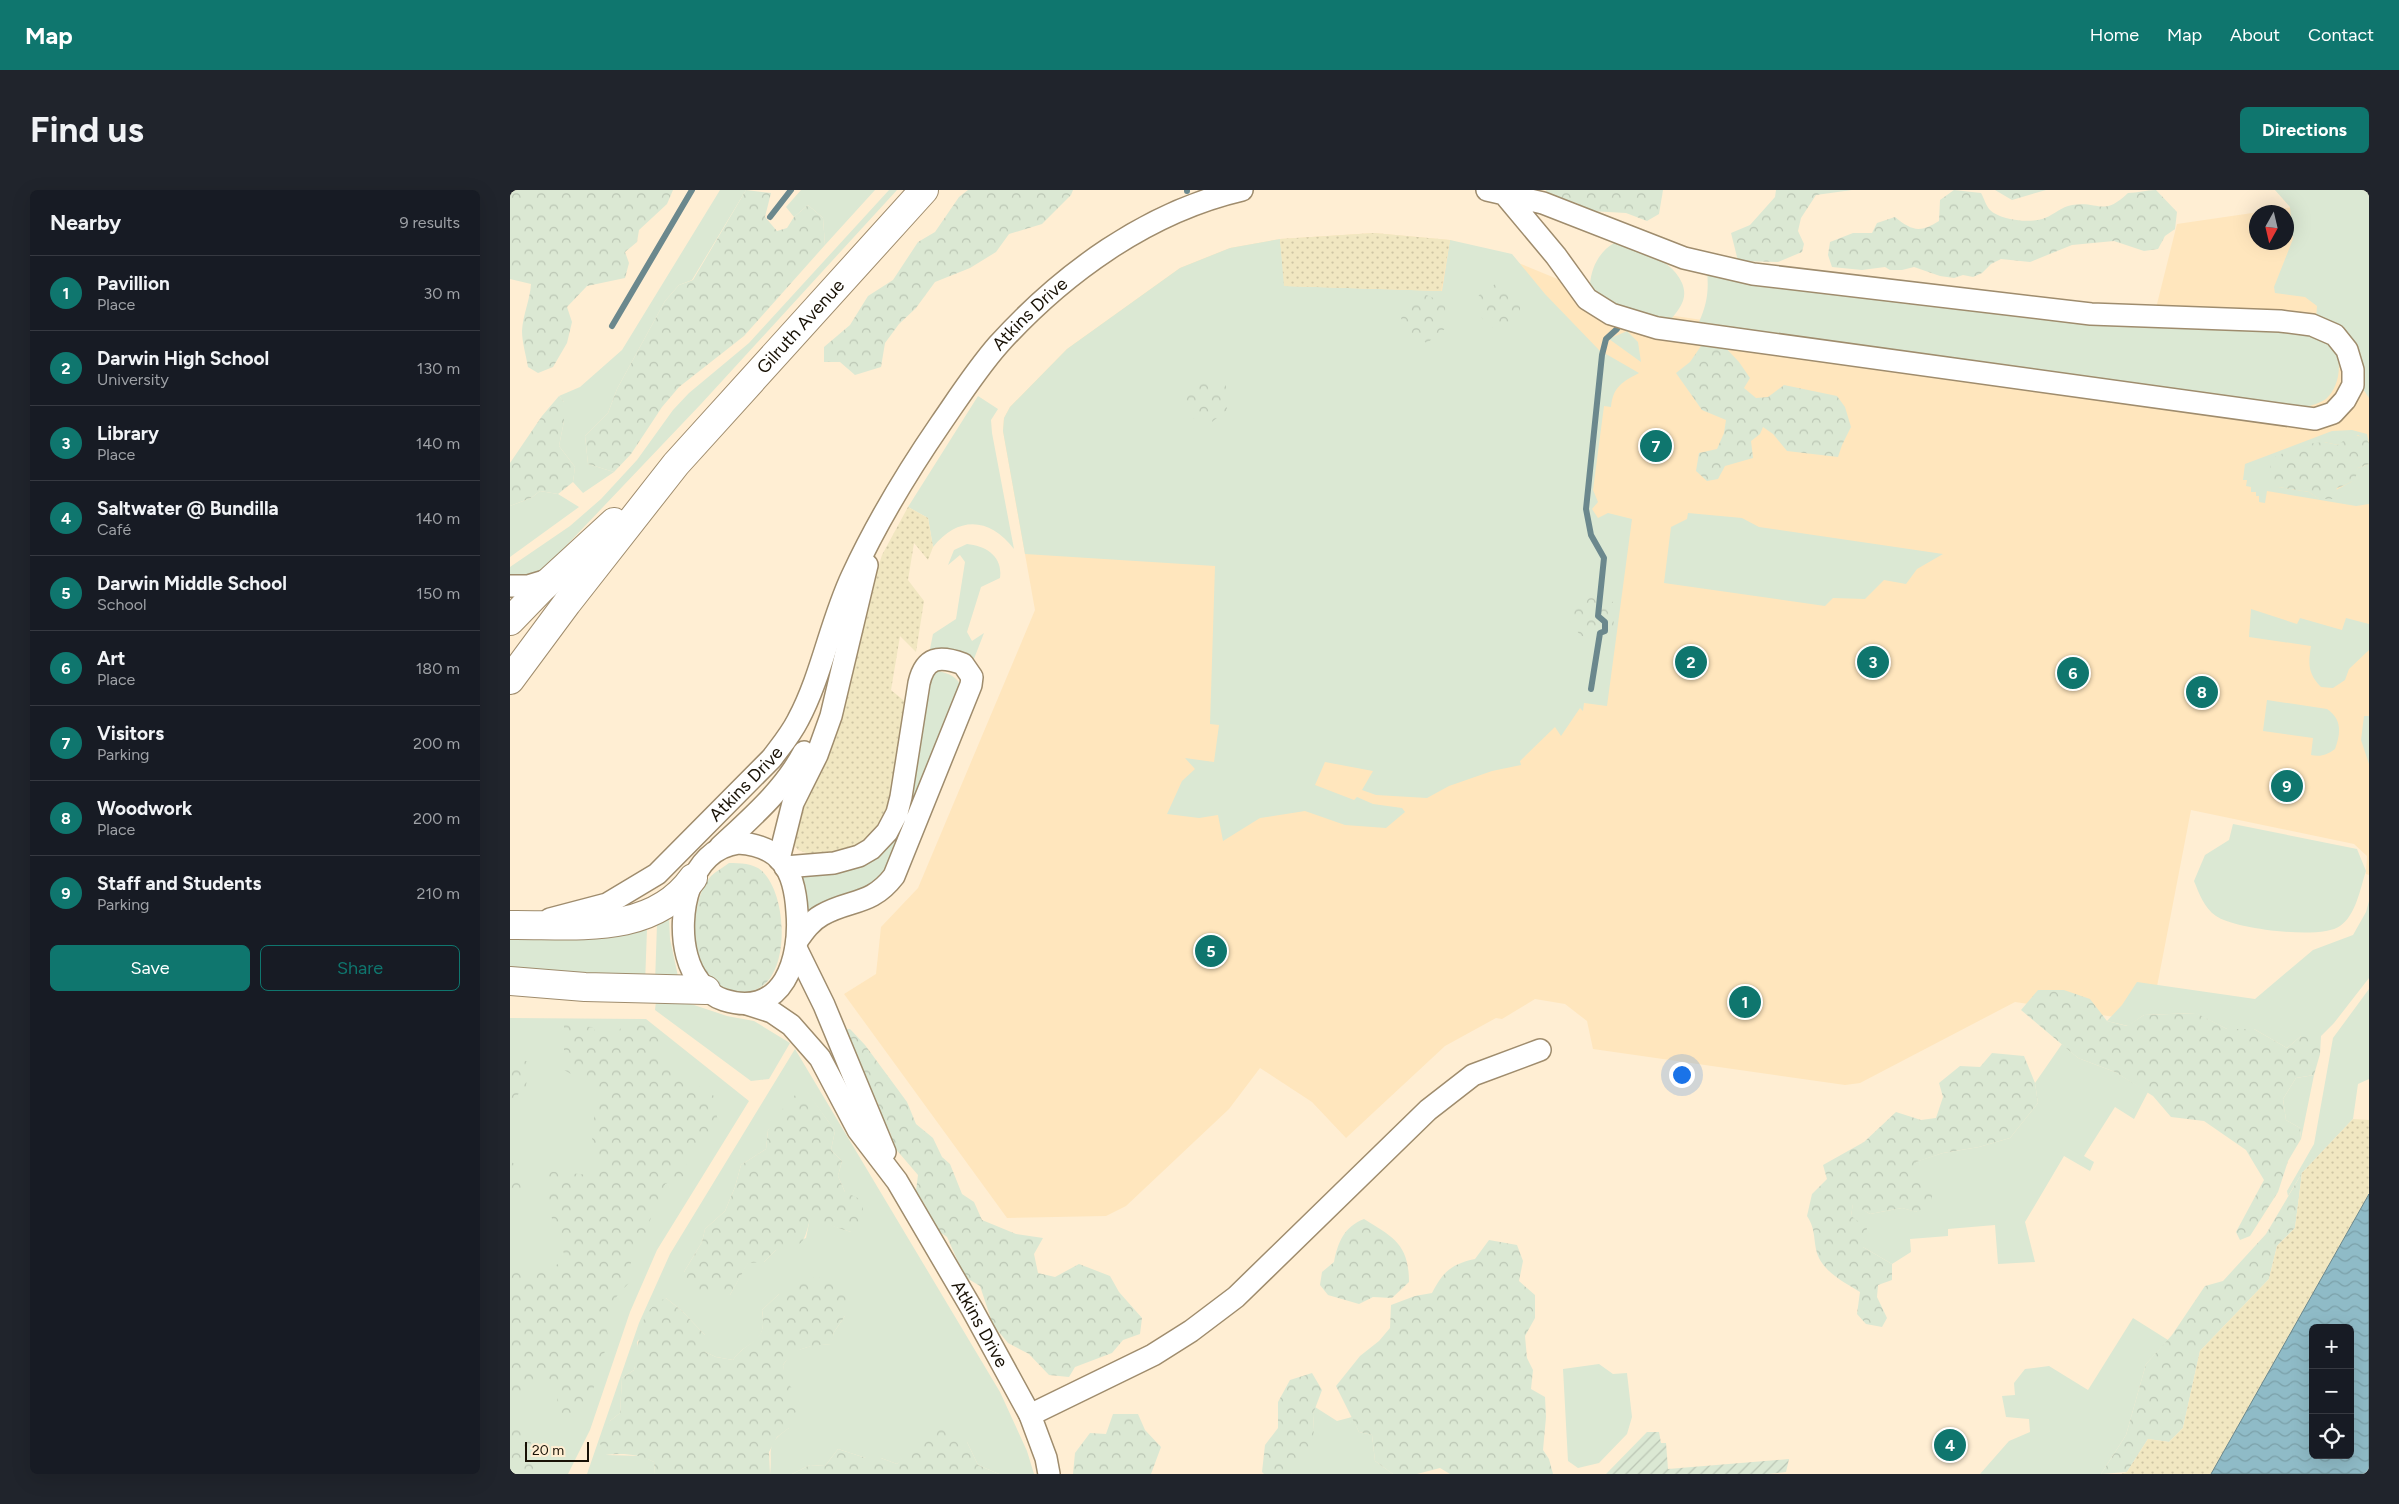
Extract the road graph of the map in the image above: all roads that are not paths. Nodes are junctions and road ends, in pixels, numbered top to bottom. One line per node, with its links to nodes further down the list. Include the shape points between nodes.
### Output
1 (924, 190): 4 (street, Gilruth Avenue)
2 (1242, 190): 5 (street, Atkins Drive, via 1186,208 1108,249 1028,314 971,380 919,455)
3 (1496, 192): 3 (street, via 1543,203 1684,258 1753,274 2091,314 2312,325 2335,335 2347,350 2353,370 2353,385 2346,400 2333,413 2315,419 1657,328 1611,314 1587,299 1556,256)
4 (676, 464): 7 (street, Gilruth Avenue); 10 (street, Gilruth Avenue)
5 (884, 515): 6 (street, Atkins Drive); 12 (street, Atkins Drive, via 871,552 831,716 817,755 793,803)
6 (865, 550): 11 (street, Atkins Drive, via 818,720 803,754 774,796); 14 (street, Atkins Drive, via 845,592 802,711 772,758 657,874 607,904)
7 (554, 577): 8 (street, via 537,584); 9 (street, Gilruth Avenue)
8 (510, 586)
9 (510, 621)
10 (510, 680)
11 (714, 852): 12 (street, via 730,844 750,844 760,846); 13 (street)
12 (782, 863): 15 (street, via 796,900); 15 (street, via 834,862 859,856 880,841 897,813 923,670 940,658 963,664 972,677 972,685 894,876 872,897 822,915 807,926)
13 (693, 878): 14 (street, via 682,893 650,914 595,924); 18 (street, via 684,913 684,941 689,963)
14 (520, 925)
15 (797, 945): 20 (street, via 782,985 765,998); 22 (street, Atkins Drive)
16 (510, 981): 17 (street)
17 (585, 988): 18 (street); 19 (street)
18 (706, 990): 20 (street, via 725,1000)
19 (510, 995)
20 (747, 1004): 22 (street, Atkins Drive, via 783,1018 813,1047 858,1130)
21 (1540, 1050): 23 (street, via 1473,1075 1428,1110 1236,1297 1191,1332 1152,1355)
22 (896, 1181): 23 (street, Atkins Drive, via 972,1308)
23 (1030, 1415): 24 (street, Atkins Drive)
24 (1049, 1474)

